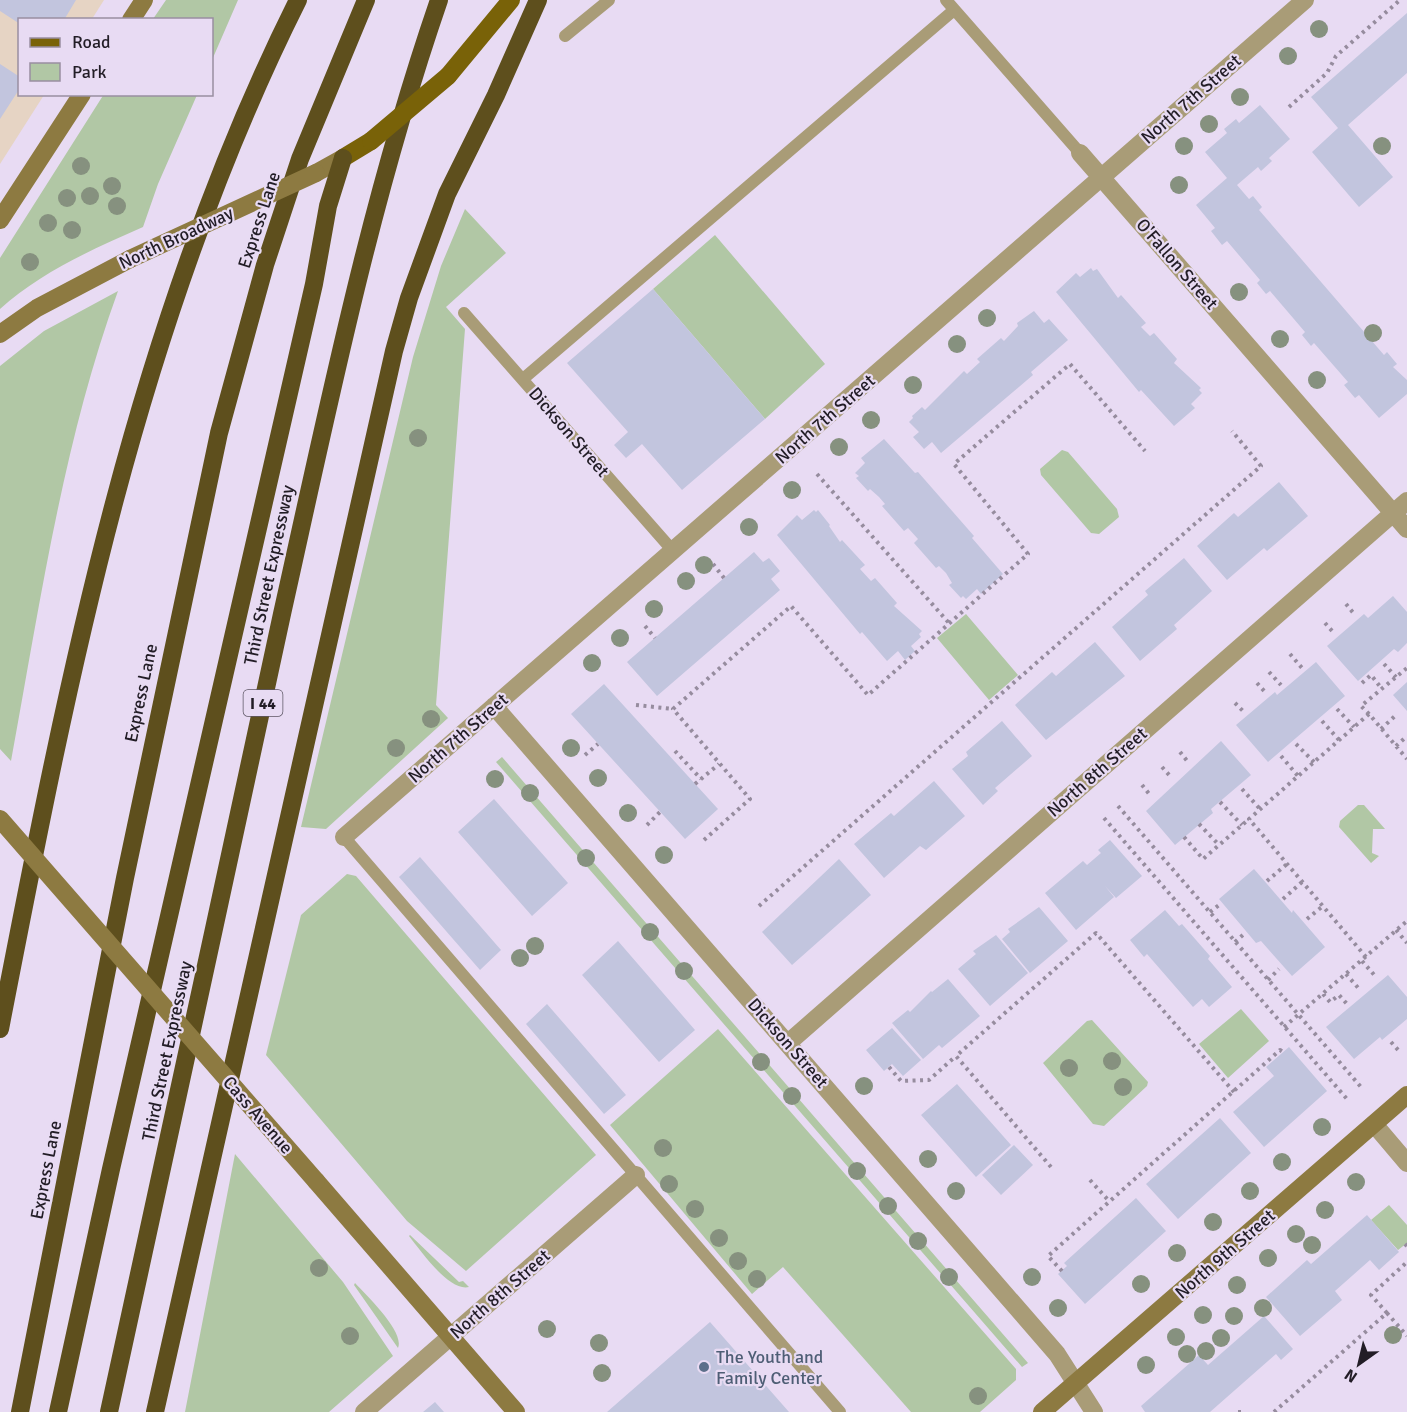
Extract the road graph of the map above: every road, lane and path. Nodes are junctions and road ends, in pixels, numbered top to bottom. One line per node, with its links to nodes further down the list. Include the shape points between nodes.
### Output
1 (144, 0): 13 (main road)
2 (292, 0): 14 (highway)
3 (298, 0): 14 (highway)
4 (366, 0): 145 (highway, Express Lane, via 297,169 265,265 219,433 125,878)
5 (439, 0): 147 (highway, Third Street Expressway / I 44, via 396,130 367,239)
6 (511, 0): 19 (main road, North Broadway, bridge, via 448,76 370,141)
7 (538, 0): 148 (highway, via 447,194 394,351)
8 (609, 0): 15 (lane)
9 (945, 0): 12 (lane, O'Fallon Street)
10 (1305, 0): 20 (street, North 7th Street)
11 (1400, 0): 17 (path, via 1336,56 1327,73)
12 (954, 10): 18 (lane, O'Fallon Street); 24 (lane)
13 (132, 18)
14 (288, 20): 122 (highway, via 204,216 134,425 104,532 66,698)
15 (565, 36)
16 (81, 96): 21 (main road)
17 (1289, 107)
18 (1080, 153): 20 (street, O'Fallon Street)
19 (342, 158): 23 (main road, North Broadway, bridge, via 130,259 37,308); 146 (highway, via 328,206 314,284)
20 (1101, 178): 28 (street, O'Fallon Street); 30 (street, North 7th Street)
21 (0, 220)
22 (464, 313): 24 (lane, Dickson Street)
23 (0, 334)
24 (523, 379): 30 (lane, Dickson Street)
25 (1232, 431): 102 (path, via 1261,466)
26 (1145, 451): 35 (path, via 1070,364 954,464 1028,554)
27 (817, 474): 35 (path)
28 (1400, 507): 29 (street, O'Fallon Street); 124 (street, North 8th Street)
29 (1407, 529)
30 (674, 552): 53 (street, North 7th Street)
31 (713, 564): 32 (path)
32 (724, 578)
33 (1346, 604): 34 (path)
34 (1355, 615)
35 (950, 623): 54 (path, via 868,695 791,606)
36 (1325, 623): 38 (path)
37 (645, 626): 39 (path)
38 (1334, 633)
39 (655, 638)
40 (1290, 654): 42 (path)
41 (1384, 664): 45 (path)
42 (1302, 668)
43 (1407, 668): 45 (path)
44 (1269, 672): 48 (path)
45 (1396, 677): 49 (path)
46 (1257, 683): 50 (path)
47 (1362, 683): 49 (path, via 1371,675)
48 (1281, 685)
49 (1382, 689): 57 (path, via 1361,706)
50 (1266, 693)
51 (1235, 703): 56 (path)
52 (636, 705): 54 (path)
53 (494, 706): 93 (street, North 7th Street); 124 (street, Dickson Street)
54 (673, 709): 74 (path)
55 (1337, 709): 60 (path)
56 (1244, 712)
57 (1369, 714): 60 (path); 61 (path)
58 (1395, 716): 61 (path)
59 (1322, 721): 63 (path)
60 (1354, 727): 63 (path)
61 (1381, 729): 66 (path)
62 (1407, 736): 66 (path)
63 (1339, 740): 73 (path)
64 (598, 744): 69 (path)
65 (1296, 744): 73 (path)
66 (1396, 746): 71 (path)
67 (675, 751): 78 (path)
68 (1180, 752): 72 (path)
69 (585, 755)
70 (1281, 756): 76 (path)
71 (1407, 759)
72 (1188, 762)
73 (1314, 762): 76 (path)
74 (720, 764): 78 (path); 95 (path, via 750,799)
75 (1162, 767): 77 (path)
76 (1298, 776): 85 (path)
77 (1171, 777)
78 (701, 779): 79 (path)
79 (695, 784)
80 (1142, 785): 82 (path)
81 (1242, 789): 85 (path)
82 (1150, 795)
83 (1220, 802): 92 (path)
84 (1118, 806): 104 (path)
85 (1260, 809): 89 (path)
86 (660, 812): 91 (path)
87 (1104, 818): 121 (path)
88 (0, 819): 143 (main road, Cass Avenue, bridge)
89 (1249, 819): 92 (path); 97 (path)
90 (1199, 824): 96 (path)
91 (647, 825)
92 (1242, 825): 96 (path)
93 (344, 837): 136 (lane)
94 (1184, 837): 96 (path, via 1203,859)
95 (704, 840)
96 (1219, 845)
97 (1287, 864): 98 (path); 99 (path)
98 (1267, 880)
99 (1302, 882): 100 (path); 103 (path)
100 (1283, 899)
101 (1219, 905): 104 (path)
102 (759, 906)
103 (1323, 906): 105 (path); 111 (path)
104 (1210, 912): 109 (path)
105 (1307, 918)
106 (1407, 921): 107 (path)
107 (1396, 930): 110 (path); 111 (path)
108 (1244, 934): 109 (path)
109 (1235, 942): 116 (path)
110 (1407, 943)
111 (1366, 957): 112 (path)
112 (1362, 961): 114 (path); 115 (path)
113 (1279, 969): 116 (path)
114 (1346, 974): 117 (path); 118 (path)
115 (1376, 977)
116 (1268, 980): 120 (path)
117 (1360, 990)
118 (1323, 994): 119 (path, via 1330,1002 1339,995); 120 (path)
119 (1347, 1004)
120 (1299, 1015): 121 (path); 129 (path)
121 (1284, 1027): 132 (path)
122 (0, 1029)
123 (1391, 1042): 126 (path)
124 (788, 1043): 144 (street, Dickson Street, via 1057,1354)
125 (1283, 1052): 130 (path, via 1280,1050)
126 (1400, 1052)
127 (956, 1056): 128 (path, via 929,1080 901,1081); 130 (path, via 1096,933); 135 (path)
128 (889, 1067)
129 (1361, 1087)
130 (1234, 1092): 138 (path)
131 (1407, 1095): 133 (main road, North 9th Street)
132 (1347, 1099)
133 (1374, 1124): 134 (street); 144 (main road, North 9th Street)
134 (1407, 1163)
135 (1051, 1167)
136 (636, 1175): 143 (street, North 8th Street); 151 (lane)
137 (1090, 1180): 138 (path)
138 (1109, 1202): 140 (path, via 1048,1256)
139 (1407, 1262): 141 (path, via 1371,1295)
140 (1062, 1271)
141 (1387, 1313): 142 (path); 154 (path)
142 (1407, 1336)
143 (451, 1337): 149 (street, North 8th Street); 150 (main road, Cass Avenue)
144 (1075, 1383): 152 (main road, North 9th Street); 153 (street, Dickson Street)
145 (20, 1412)
146 (58, 1412)
147 (110, 1412)
148 (155, 1412)
149 (364, 1412)
150 (516, 1412)
151 (840, 1412)
152 (1042, 1412)
153 (1094, 1412)
154 (1275, 1412)

